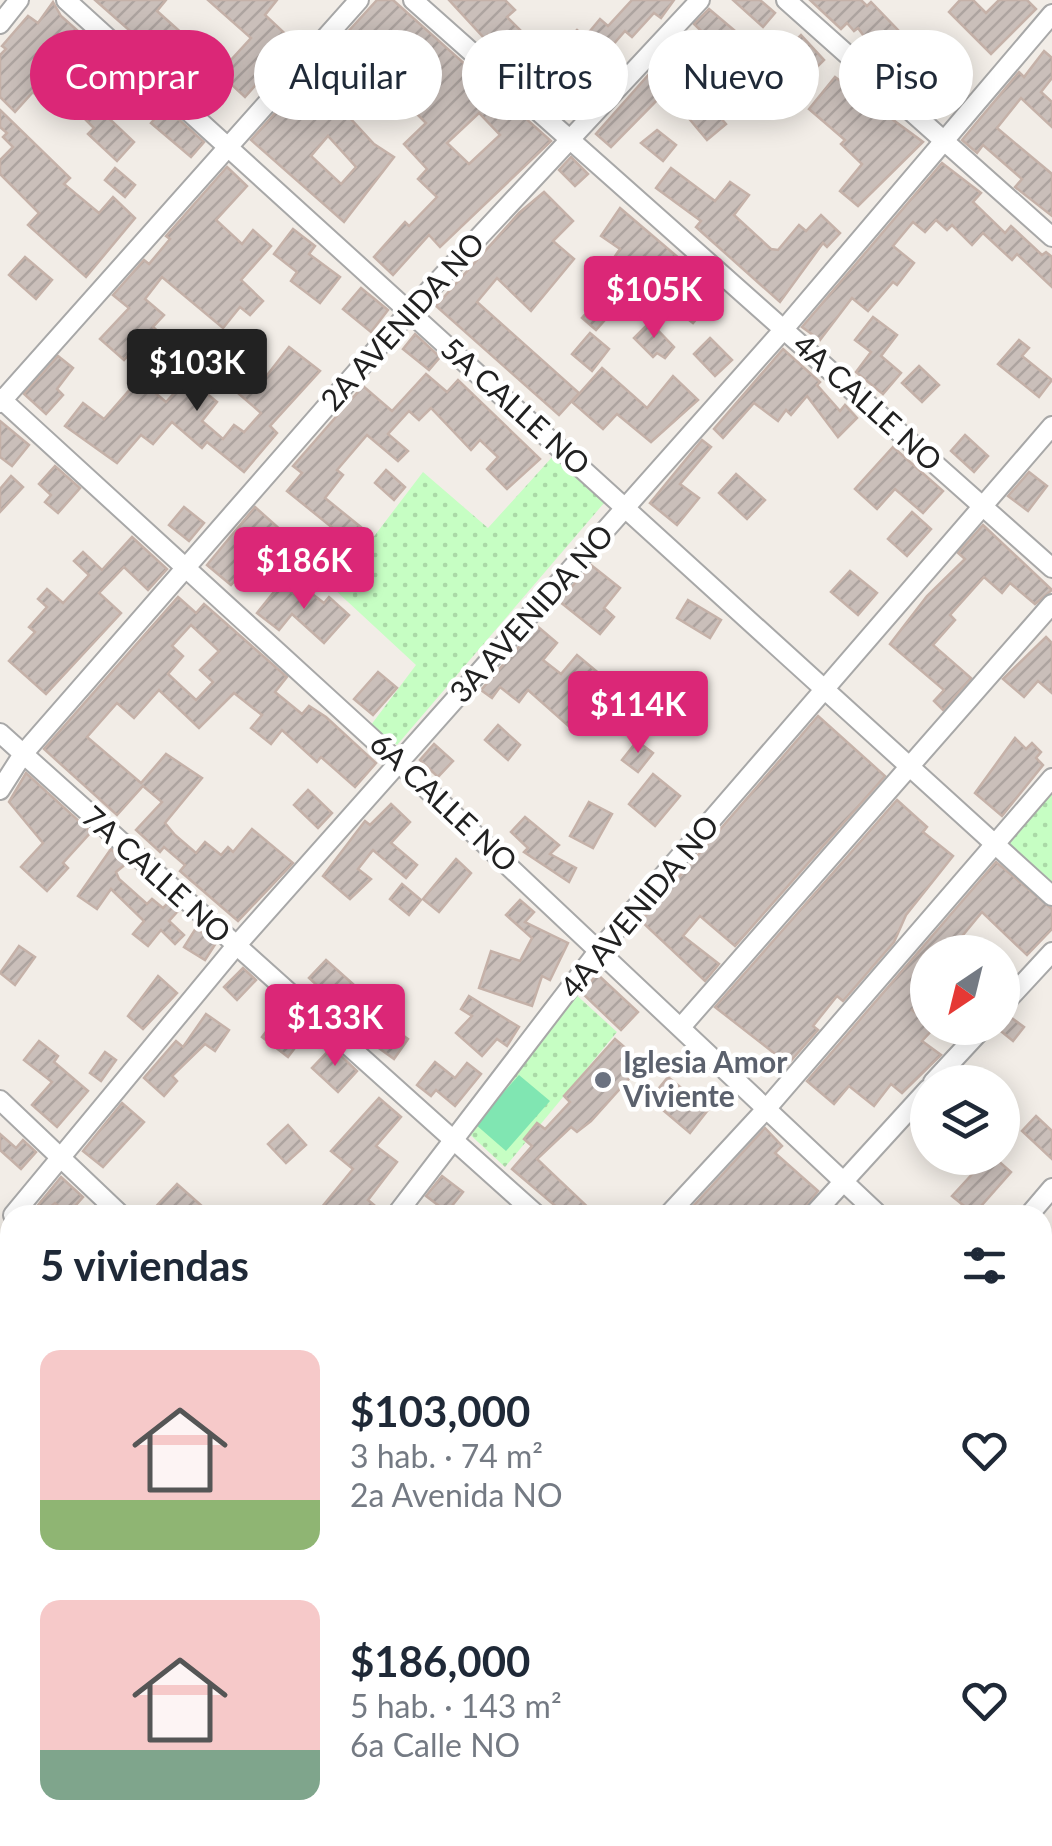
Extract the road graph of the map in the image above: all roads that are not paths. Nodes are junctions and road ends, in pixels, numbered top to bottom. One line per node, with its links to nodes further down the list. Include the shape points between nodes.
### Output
1 (19, 0): 8 (street)
2 (66, 0): 11 (street, 5A CALLE NO)
3 (360, 0): 11 (street)
4 (414, 0): 9 (street, 4A CALLE NO)
5 (700, 0): 9 (street, 2A AVENIDA NO)
6 (786, 0): 10 (street)
7 (1052, 14): 10 (street, 3A AVENIDA NO)
8 (0, 24)
9 (570, 138): 13 (street, 2A AVENIDA NO); 14 (street, 4A CALLE NO)
10 (942, 139): 12 (street); 14 (street, 3A AVENIDA NO)
11 (226, 145): 13 (street, 5A CALLE NO); 15 (street)
12 (1052, 238)
13 (409, 312): 18 (street, 5A CALLE NO); 19 (street, 2A AVENIDA NO)
14 (784, 329): 17 (street, 4A CALLE NO); 18 (street, 3A AVENIDA NO)
15 (1, 400): 19 (street, 6A CALLE NO)
16 (1052, 426): 17 (street, 4A AVENIDA NO)
17 (983, 506): 20 (street, 4A CALLE NO); 22 (street, 4A AVENIDA NO)
18 (626, 508): 22 (street, 5A CALLE NO); 25 (street, 3A AVENIDA NO)
19 (188, 568): 24 (street, 2A AVENIDA NO); 25 (street, 6A CALLE NO)
20 (1052, 568)
21 (1052, 604): 26 (street)
22 (825, 689): 26 (street, 5A CALLE NO); 32 (street, 4A AVENIDA NO)
23 (0, 733): 24 (street, 7A CALLE NO)
24 (23, 754): 28 (street, 2A AVENIDA NO); 31 (street, 7A CALLE NO)
25 (400, 763): 31 (street, 3A AVENIDA NO); 32 (street, 6A CALLE NO)
26 (907, 764): 29 (street, 5A CALLE NO); 35 (street)
27 (1052, 778): 29 (street)
28 (0, 790)
29 (995, 844): 30 (street, 5A CALLE NO); 39 (street)
30 (1052, 896)
31 (235, 946): 41 (street, 7A CALLE NO); 42 (street, 3A AVENIDA NO)
32 (599, 950): 35 (street, 6A CALLE NO); 41 (street, 4A AVENIDA NO)
33 (1052, 952): 34 (street)
34 (1020, 987)
35 (681, 1026): 39 (street, 6A CALLE NO)
36 (967, 1045): 37 (street)
37 (949, 1065)
38 (0, 1100): 42 (street)
39 (767, 1108): 43 (street, 6A CALLE NO); 48 (street)
40 (910, 1109): 43 (street)
41 (454, 1144): 46 (street, 4A AVENIDA NO); 47 (street, 7A CALLE NO)
42 (62, 1158): 44 (street, 3A AVENIDA NO); 45 (street)
43 (844, 1181): 49 (street); 50 (street, 6A CALLE NO)
44 (22, 1205)
45 (111, 1205)
46 (404, 1205)
47 (525, 1205)
48 (677, 1205)
49 (822, 1205)
50 (869, 1205)

